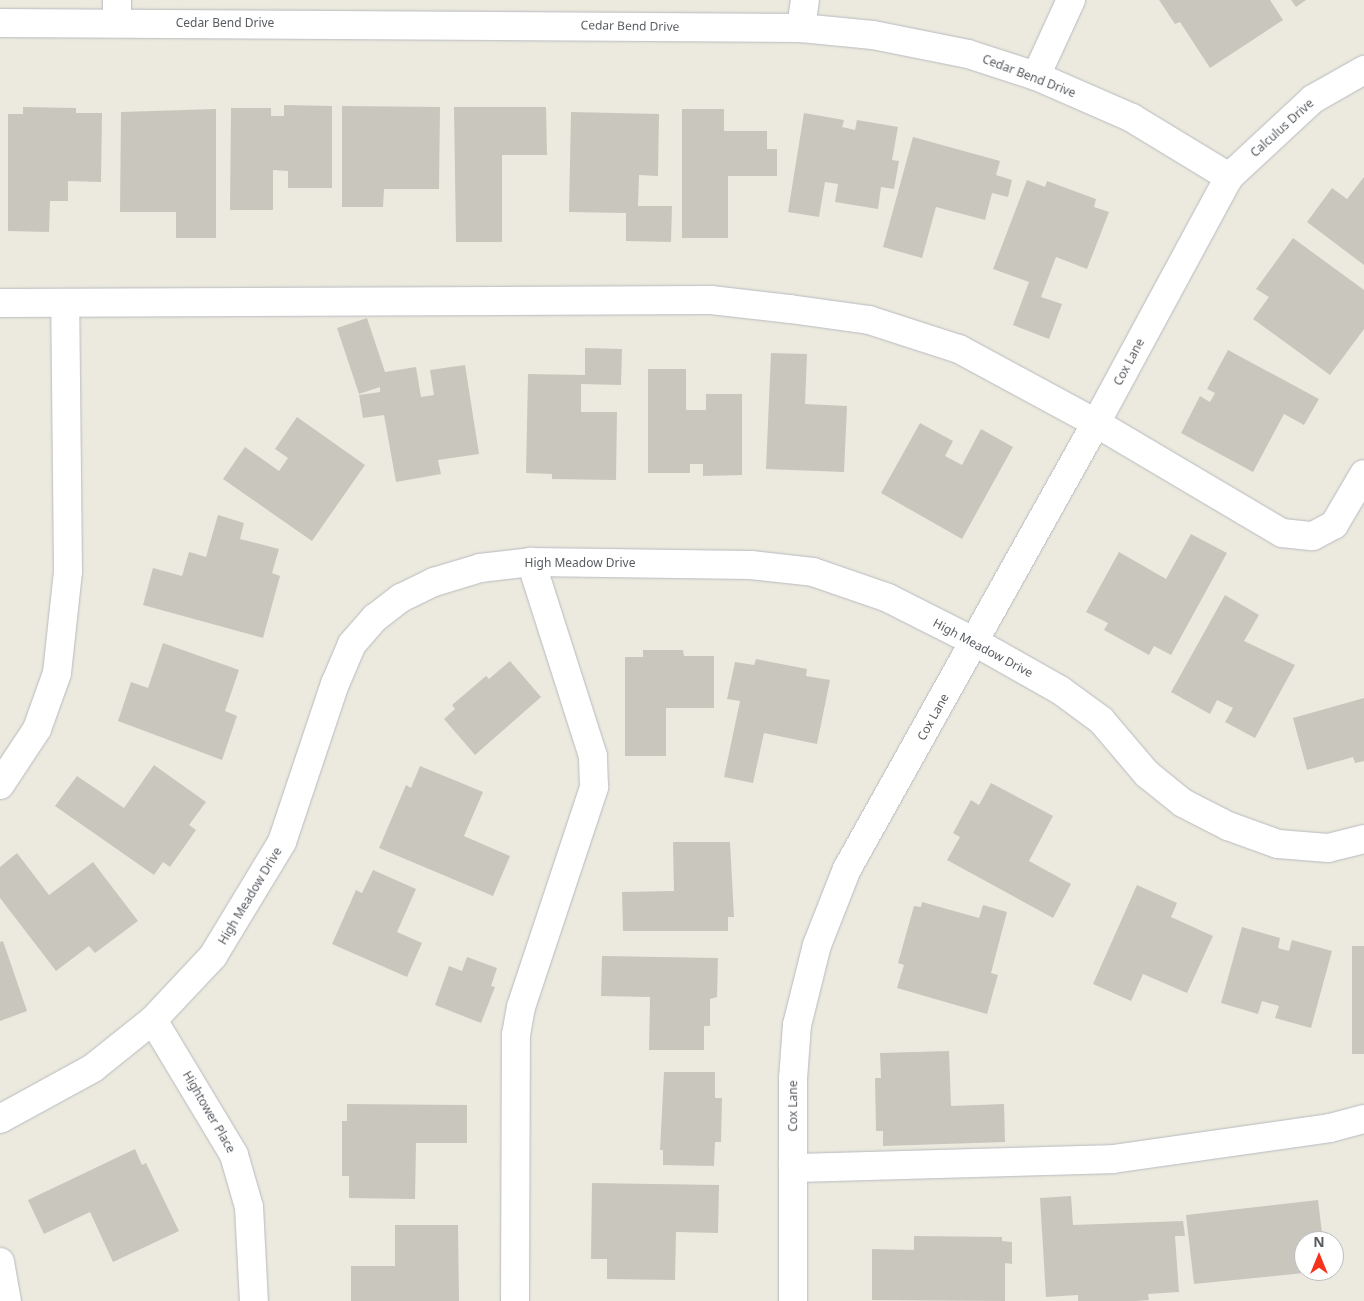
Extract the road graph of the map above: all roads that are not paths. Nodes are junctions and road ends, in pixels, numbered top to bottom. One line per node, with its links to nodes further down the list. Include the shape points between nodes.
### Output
1 (805, 0): 6 (street)
2 (1071, 0): 8 (street)
3 (117, 12): 4 (street, Cedar Bend Drive); 5 (street, Cedar Bend Drive)
4 (351, 12): 6 (street, Cedar Bend Drive)
5 (0, 23)
6 (801, 28): 8 (street, Cedar Bend Drive, via 873,35 968,54)
7 (1364, 70): 9 (street, Calculus Drive, via 1313,99)
8 (1036, 76): 9 (street, Cedar Bend Drive, via 1132,118)
9 (1229, 177): 12 (street, Cox Lane)
10 (0, 303): 11 (street)
11 (65, 303): 12 (street, via 711,300 790,308 869,320 959,349); 16 (street, via 68,570 57,673 37,729)
12 (1096, 423): 13 (street, via 1282,533 1313,536 1334,525); 15 (street, Cox Lane)
13 (1364, 474)
14 (531, 562): 15 (street, High Meadow Drive, via 751,565 813,572 888,598); 18 (street, High Meadow Drive, via 480,568 434,582 401,598 374,618 352,644 332,692 282,842 213,956); 25 (street, via 593,756 594,787 520,1007 516,1035)
15 (975, 642): 17 (street, High Meadow Drive, via 1060,690 1101,720 1147,774 1183,804 1278,844 1328,848); 21 (street, Cox Lane, via 847,868 817,945 797,1025)
16 (0, 784)
17 (1364, 839)
18 (153, 1020): 20 (street, High Meadow Drive, via 93,1068); 24 (street, Hightower Place, via 234,1155 249,1207)
19 (1364, 1119): 21 (street, via 1330,1128 1113,1159)
20 (0, 1120)
21 (793, 1168): 26 (street, Cox Lane)
22 (0, 1262): 23 (street)
23 (6, 1301)
24 (254, 1301)
25 (514, 1301)
26 (793, 1301)

